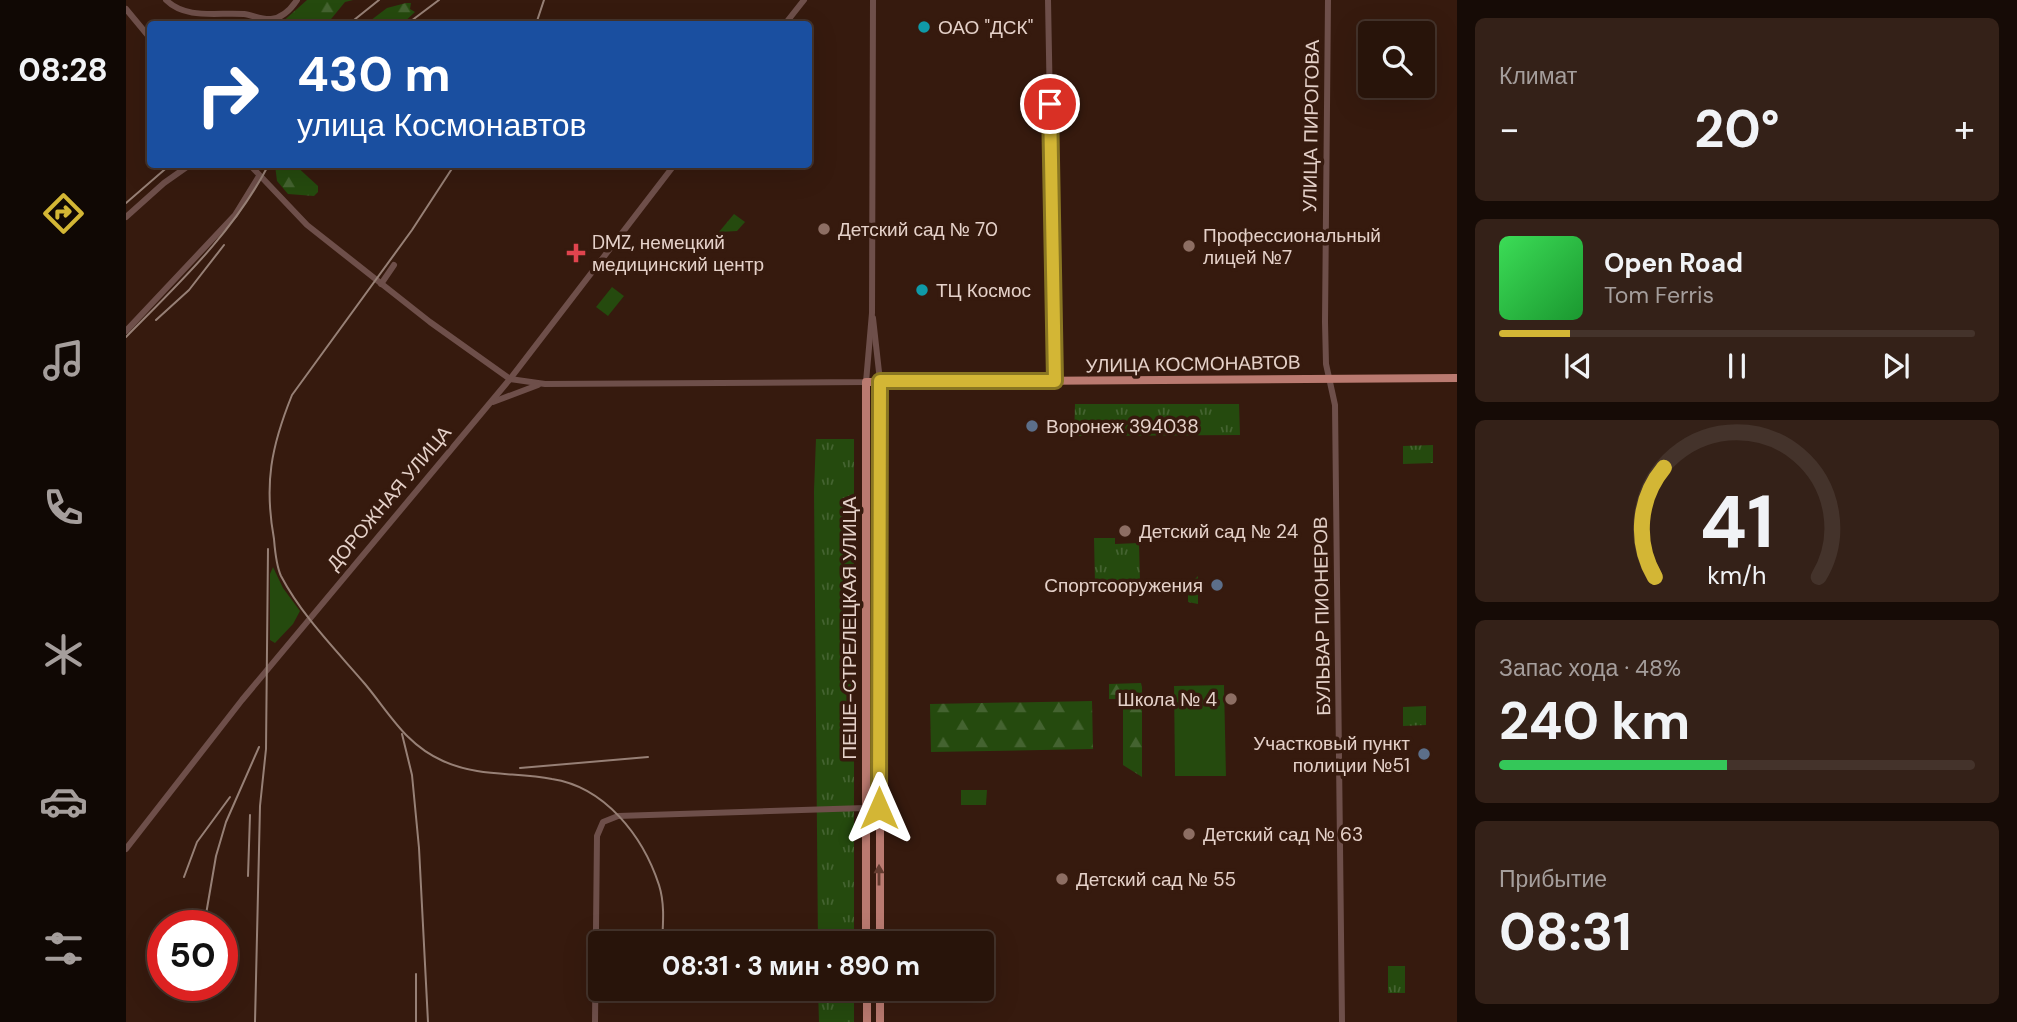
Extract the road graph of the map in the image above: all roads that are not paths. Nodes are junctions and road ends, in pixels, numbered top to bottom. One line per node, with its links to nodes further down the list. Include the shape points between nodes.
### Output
1 (166, 0): 8 (street)
2 (297, 0): 8 (street, via 290,10 271,19)
3 (804, 0): 10 (street)
4 (873, 0): 19 (street, ПЕШЕ-СТРЕЛЕЦКАЯ УЛИЦА)
5 (1048, 0): 25 (street)
6 (1328, 0): 21 (street, УЛИЦА ПИРОГОВА, via 1324,161)
7 (126, 9): 11 (street)
8 (197, 14): 9 (street)
9 (198, 21)
10 (787, 21)
11 (147, 34)
12 (185, 168): 16 (street)
13 (252, 168): 15 (street)
14 (672, 168): 23 (street, ДОРОЖНАЯ УЛИЦА)
15 (259, 176): 18 (street, via 307,225); 20 (street, via 235,215)
16 (126, 217)
17 (394, 265): 18 (street)
18 (381, 284): 23 (street)
19 (872, 313): 24 (street, ПЕШЕ-СТРЕЛЕЦКАЯ УЛИЦА); 26 (street, ПЕШЕ-СТРЕЛЕЦКАЯ УЛИЦА)
20 (126, 331)
21 (1329, 377): 22 (main road, УЛИЦА КОСМОНАВТОВ); 25 (main road, УЛИЦА КОСМОНАВТОВ); 38 (street, БУЛЬВАР ПИОНЕРОВ, via 1335,405)
22 (1457, 378)
23 (510, 379): 27 (street, УЛИЦА КОСМОНАВТОВ); 28 (street, ДОРОЖНАЯ УЛИЦА)
24 (880, 381): 25 (main road, УЛИЦА КОСМОНАВТОВ); 26 (main road, УЛИЦА КОСМОНАВТОВ); 32 (main road, ПЕШЕ-СТРЕЛЕЦКАЯ УЛИЦА, one-way to 24)
25 (1055, 381)
26 (866, 382): 27 (street, УЛИЦА КОСМОНАВТОВ); 29 (main road, ПЕШЕ-СТРЕЛЕЦКАЯ УЛИЦА)
27 (545, 384): 28 (street)
28 (488, 404): 30 (street, ДОРОЖНАЯ УЛИЦА)
29 (865, 808): 31 (main road, ПЕШЕ-СТРЕЛЕЦКАЯ УЛИЦА); 35 (street, via 618,816 603,822 597,836)
30 (126, 849)
31 (866, 931)
32 (880, 931)
33 (867, 1001): 36 (main road)
34 (880, 1001): 37 (main road)
35 (595, 1022)
36 (867, 1022)
37 (880, 1022)
38 (1342, 1022)

